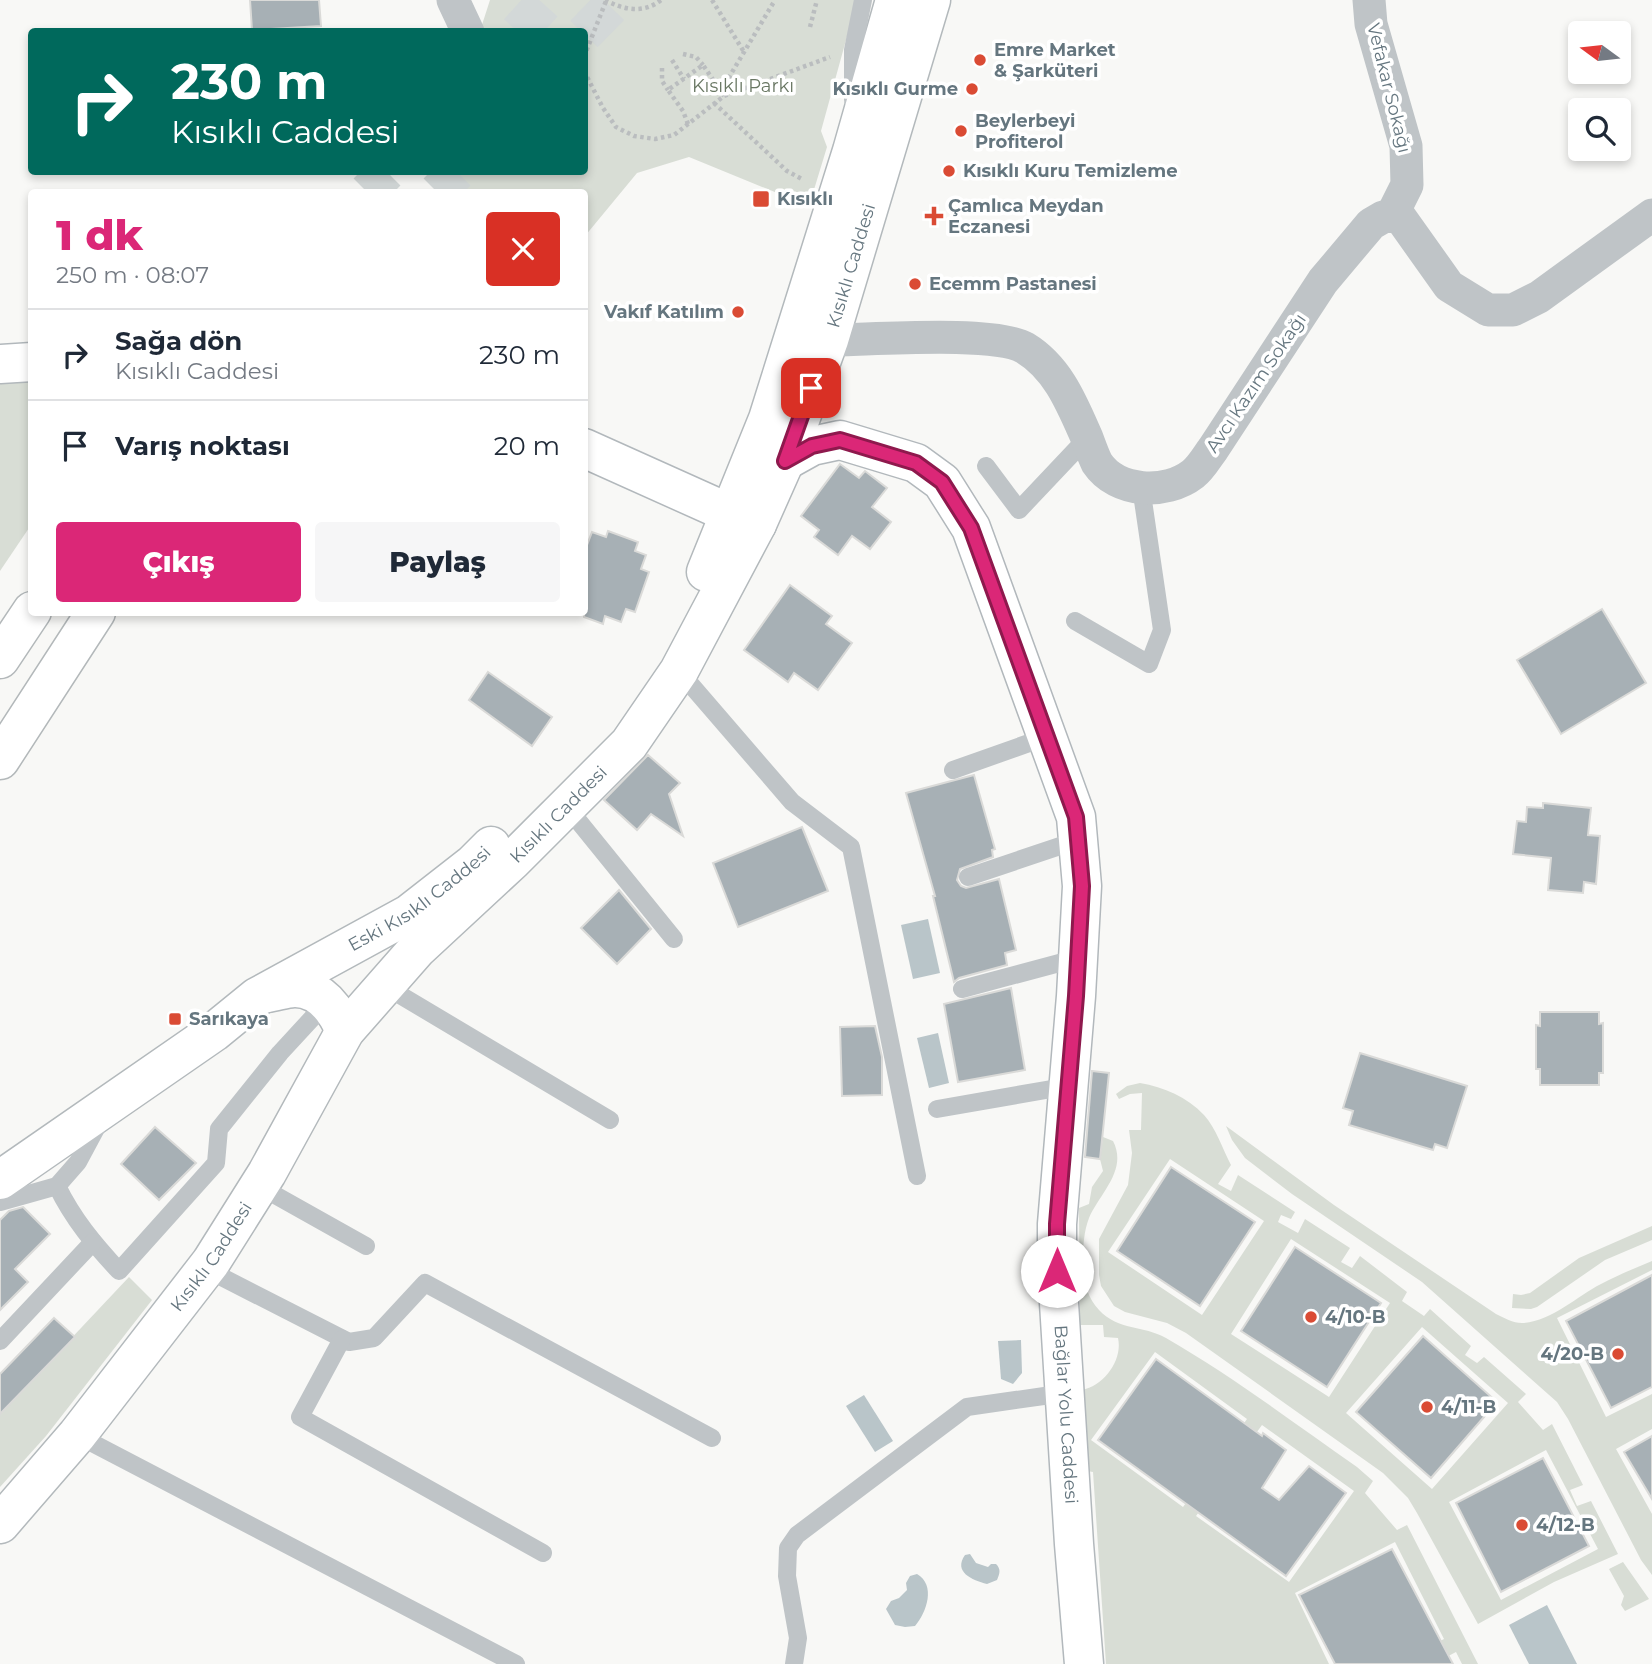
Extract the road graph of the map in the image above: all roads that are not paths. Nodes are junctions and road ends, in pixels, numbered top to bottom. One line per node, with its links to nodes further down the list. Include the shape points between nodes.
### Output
1 (453, 0): 6 (street)
2 (863, 0): 7 (lane, via 853,50)
3 (895, 0): 7 (main road, Kısıklı Caddesi)
4 (931, 0): 10 (main road, Kısıklı Caddesi)
5 (1369, 0): 8 (street, Vefakar Sokağı, via 1371,24 1406,146 1407,184)
6 (466, 28)
7 (852, 151): 18 (main road, Kısıklı Caddesi, via 768,419)
8 (1392, 215): 9 (street, via 1400,217 1449,286 1488,310 1513,310 1539,297); 17 (street, Avcı Kazım Sokağı, via 1371,224 1323,281 1192,474 1165,486)
9 (1652, 215)
10 (829, 340): 13 (street, via 982,338 1023,346 1053,370); 15 (main road, Kısıklı Caddesi)
11 (28, 362): 12 (main road)
12 (0, 364)
13 (1087, 438): 16 (lane, via 1019,510); 17 (street, via 1098,464 1122,484)
14 (588, 450): 18 (main road)
15 (785, 461): 18 (main road, Kısıklı Caddesi); 24 (main road, Bağlar Yolu Caddesi, via 812,446 840,440 916,463 942,482 971,528)
16 (986, 467)
17 (1141, 487): 21 (lane, via 1163,630 1149,664)
18 (744, 519): 23 (main road, Kısıklı Caddesi); 34 (main road, Eski Kısıklı Caddesi, via 710,565 666,645 596,745 473,864 409,914)
19 (29, 616): 22 (main road)
20 (93, 616): 25 (main road)
21 (1075, 621)
22 (0, 659)
23 (679, 671): 27 (main road, Kısıklı Caddesi, via 629,744); 40 (lane, via 792,802 851,846)
24 (1046, 737): 26 (lane); 28 (main road, Bağlar Yolu Caddesi, via 1076,817)
25 (0, 760)
26 (953, 770)
27 (567, 807): 30 (lane); 32 (main road, Kısıklı Caddesi, via 417,949)
28 (1078, 840): 29 (lane); 31 (main road, Bağlar Yolu Caddesi, via 1082,886)
29 (968, 877)
30 (674, 939)
31 (1078, 958): 33 (lane); 36 (main road, Bağlar Yolu Caddesi)
32 (385, 986): 35 (main road, Kısıklı Caddesi); 39 (lane)
33 (962, 989)
34 (261, 994): 35 (main road, via 297,988 319,995); 37 (main road, Eski Kısıklı Caddesi)
35 (336, 1016): 43 (main road, Kısıklı Caddesi); 45 (lane, via 280,1053 219,1129 216,1163 119,1271)
36 (1069, 1086): 38 (lane); 50 (main road, Bağlar Yolu Caddesi, via 1057,1224)
37 (108, 1105): 41 (main road, Eski Kısıklı Caddesi); 42 (lane, via 78,1162)
38 (937, 1110)
39 (611, 1120)
40 (917, 1176)
41 (0, 1180)
42 (57, 1186): 44 (lane); 45 (lane, via 68,1210)
43 (258, 1186): 46 (lane); 47 (main road, Kısıklı Caddesi)
44 (0, 1202)
45 (93, 1242): 49 (lane)
46 (366, 1246)
47 (206, 1269): 48 (lane); 51 (main road, Kısıklı Caddesi)
48 (342, 1339): 52 (lane, via 374,1338 425,1283); 54 (lane, via 300,1417)
49 (0, 1341)
50 (1065, 1393): 56 (lane, via 967,1408 797,1535 788,1548 786,1576 798,1638); 57 (main road, Bağlar Yolu Caddesi)
51 (77, 1435): 53 (main road, Kısıklı Caddesi); 55 (lane)
52 (712, 1438)
53 (0, 1524)
54 (542, 1553)
55 (516, 1664)
56 (794, 1664)
57 (1084, 1664)

